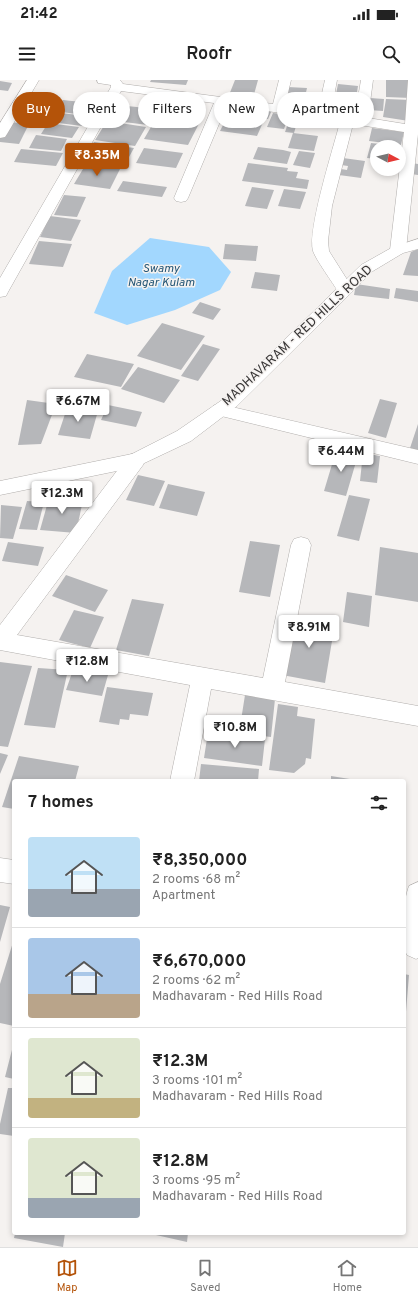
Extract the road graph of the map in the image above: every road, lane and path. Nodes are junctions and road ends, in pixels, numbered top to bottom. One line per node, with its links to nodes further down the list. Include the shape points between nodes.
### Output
1 (33, 80): 17 (street)
2 (103, 80): 8 (street, via 117,83)
3 (285, 80): 9 (street)
4 (331, 80): 10 (street)
5 (367, 80): 11 (street)
6 (414, 80): 16 (street)
7 (142, 85): 8 (street); 12 (street)
8 (117, 87): 22 (street)
9 (282, 92)
10 (329, 92)
11 (363, 92)
12 (214, 98)
13 (214, 119): 18 (street)
14 (374, 123): 16 (street)
15 (352, 128): 21 (street, via 325,206 320,241 323,255)
16 (414, 129): 20 (street)
17 (0, 134)
18 (181, 198)
19 (418, 244): 20 (street, MADHAVARAM - RED HILLS ROAD)
20 (398, 250): 21 (street, MADHAVARAM - RED HILLS ROAD, via 367,268)
21 (345, 289): 23 (street, MADHAVARAM - RED HILLS ROAD, via 232,402)
22 (0, 292)
23 (219, 410): 24 (street); 25 (street, MADHAVARAM - RED HILLS ROAD, via 184,436)
24 (418, 457)
25 (136, 460): 26 (street, MADHAVARAM - RED HILLS ROAD); 28 (street)
26 (0, 488)
27 (301, 545): 30 (street)
28 (0, 641): 29 (street)
29 (202, 678): 30 (street); 32 (street)
30 (272, 690): 31 (street)
31 (418, 716)
32 (182, 779)
33 (0, 870): 34 (street)
34 (12, 872)
35 (418, 895): 36 (street)
36 (413, 946)

